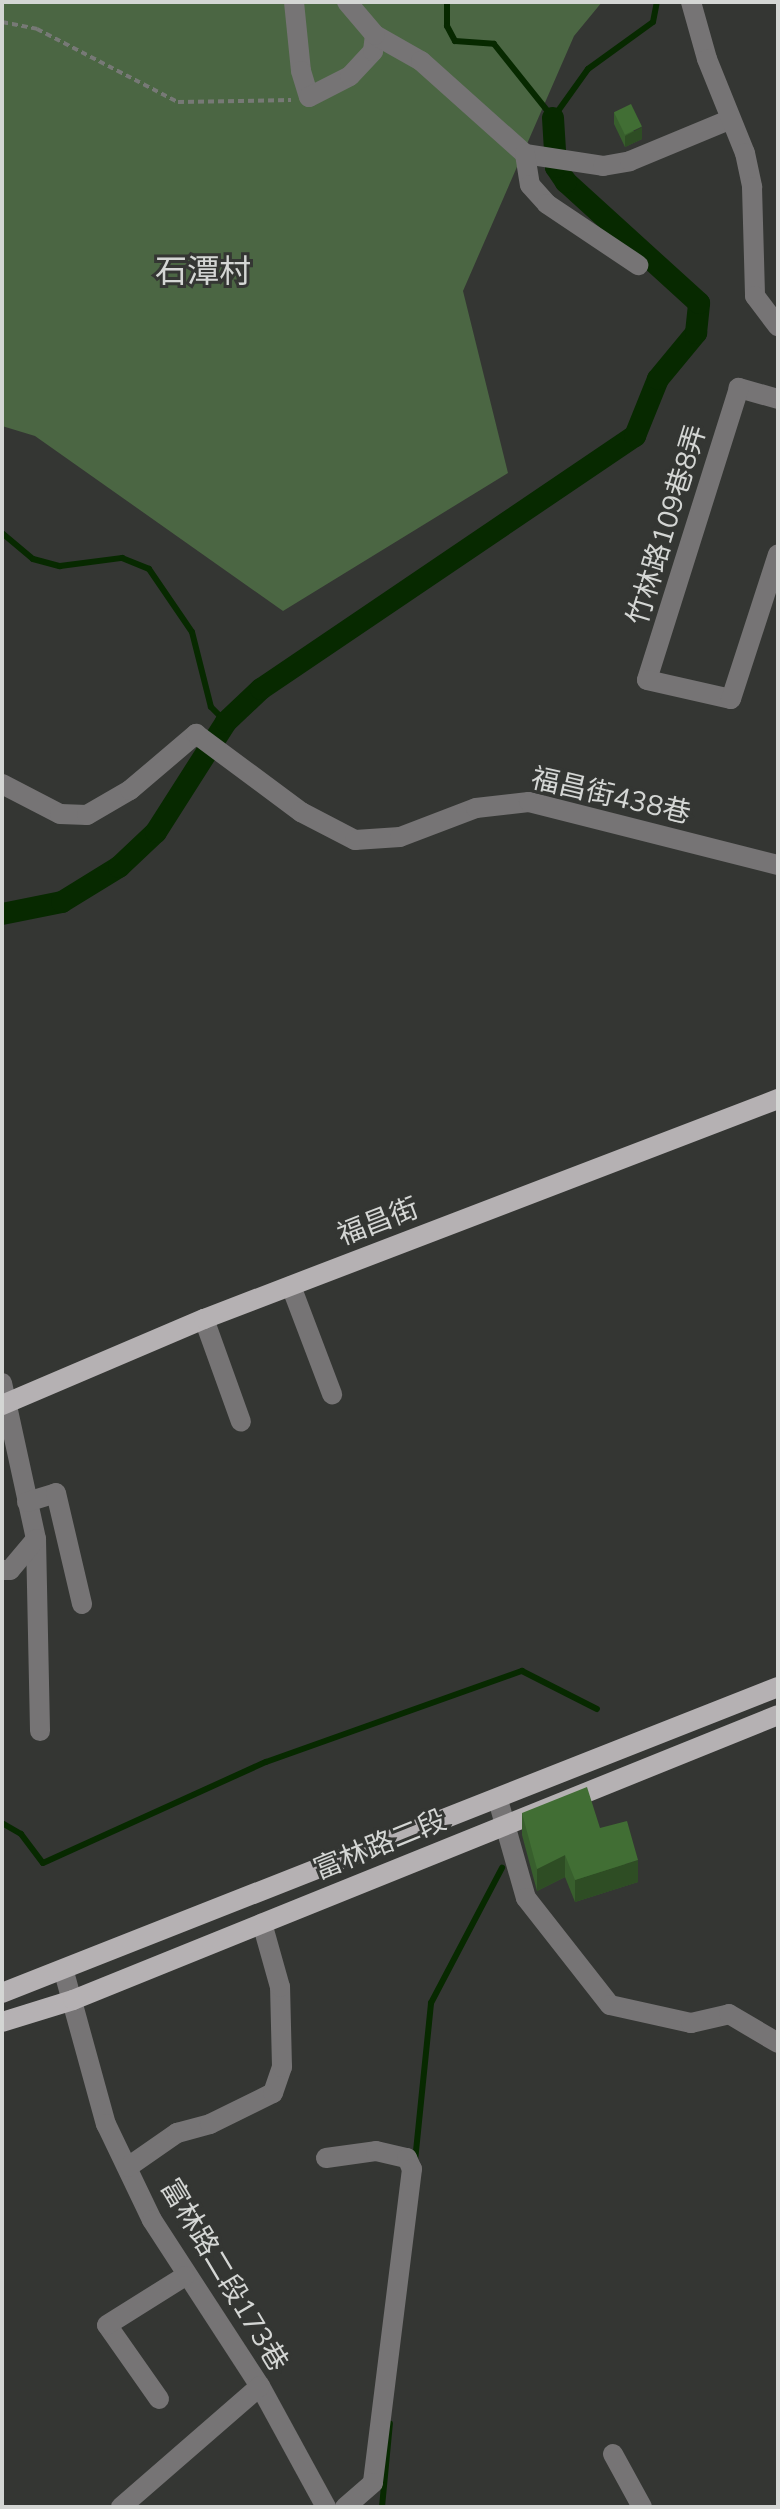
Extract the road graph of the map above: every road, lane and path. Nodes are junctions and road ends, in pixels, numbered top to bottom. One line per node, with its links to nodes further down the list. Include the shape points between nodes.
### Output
1 (294, 2): 6 (street)
2 (347, 2): 5 (street)
3 (691, 2): 7 (street)
4 (2, 22): 6 (path, via 37,29 178,102 276,103)
5 (375, 35): 6 (street, via 373,51 350,76); 8 (street, via 421,61)
6 (309, 97)
7 (729, 120): 8 (street, via 630,161 580,164); 10 (street, via 745,153 752,187 755,296)
8 (526, 154): 9 (street, via 530,185 547,204)
9 (638, 265)
10 (778, 326)
11 (778, 399): 12 (street, 竹林路109巷8弄, via 739,388 647,680 731,699)
12 (778, 554)
13 (2, 784): 14 (street, 福昌街438巷, via 60,814 87,815 130,790 196,734 337,834 355,840 400,837 476,808 529,802)
14 (778, 865)
15 (778, 1099): 16 (main road, 福昌街)
16 (291, 1286): 17 (main road, 福昌街); 18 (street)
17 (204, 1319): 19 (main road, 福昌街); 20 (street)
18 (332, 1394)
19 (5, 1397): 21 (street)
20 (241, 1422)
21 (27, 1502): 22 (street); 24 (street, via 56,1493)
22 (36, 1539): 23 (street, via 10,1570); 27 (street)
23 (2, 1570)
24 (82, 1604)
25 (778, 1687): 28 (main road, 富林路二段)
26 (778, 1715): 29 (main road, 富林路二段)
27 (40, 1731)
28 (597, 1759): 29 (street); 30 (main road, 富林路二段)
29 (606, 1784): 31 (main road, 富林路二段)
30 (498, 1800): 31 (street); 33 (main road, 富林路二段)
31 (506, 1825): 32 (main road, 富林路二段); 37 (street, via 526,1898 610,2005 691,2023 729,2014)
32 (262, 1923): 35 (main road, 富林路二段); 39 (street, via 280,1987 282,2067 273,2093 210,2124 177,2133)
33 (64, 1972): 34 (main road, 富林路二段); 35 (street, 富林路二段173巷)
34 (2, 1993)
35 (73, 2000): 36 (main road, 富林路二段); 39 (street, 富林路二段173巷, via 106,2124)
36 (2, 2022)
37 (778, 2043)
38 (326, 2158): 46 (street, via 376,2151 407,2158 412,2169 373,2483)
39 (128, 2167): 40 (street, 富林路二段173巷)
40 (185, 2276): 41 (street, 富林路二段173巷); 42 (street, via 107,2325)
41 (260, 2386): 44 (street); 45 (street, 富林路二段173巷)
42 (159, 2399)
43 (613, 2454): 47 (street)
44 (121, 2507)
45 (326, 2507)
46 (345, 2507)
47 (642, 2507)

